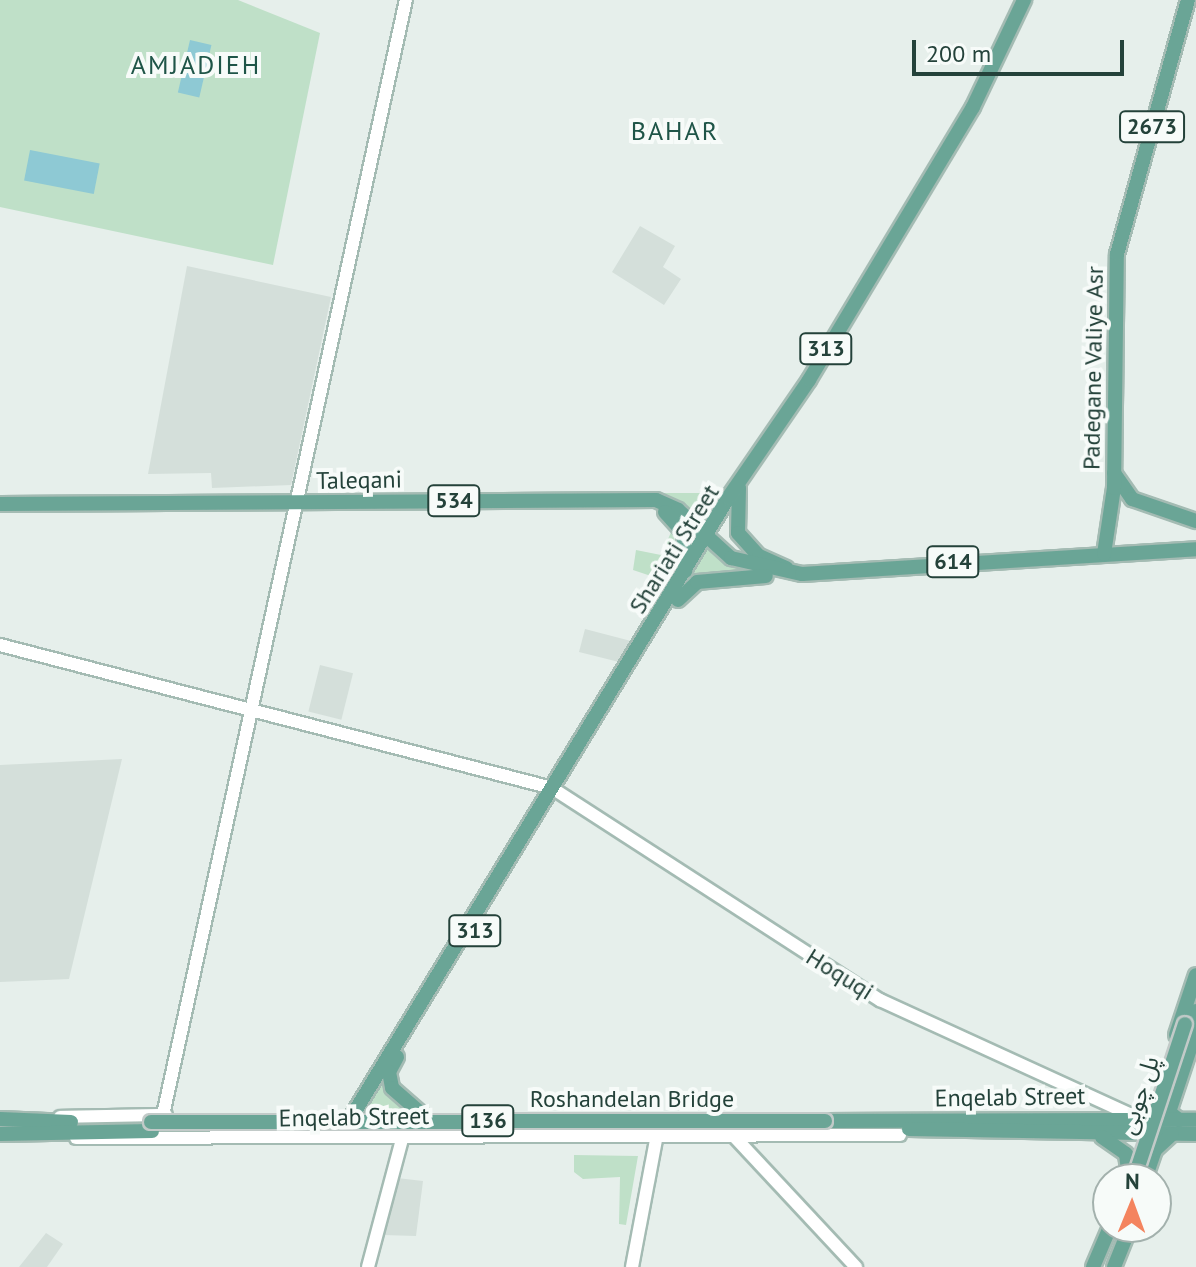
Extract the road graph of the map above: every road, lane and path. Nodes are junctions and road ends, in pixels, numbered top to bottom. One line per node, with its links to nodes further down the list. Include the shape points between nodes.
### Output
1 (406, 0): 7 (main road)
2 (1024, 0): 5 (main road, Shariati Street / 313, via 973,107)
3 (1188, 0): 4 (main road, Padegane Valiye Asr / 2673, via 1117,254)
4 (1114, 472): 9 (main road, via 1132,499); 12 (main road, Padegane Valiye Asr / 2673)
5 (739, 488): 10 (main road, Shariati Street / 313); 13 (main road, via 734,520 744,543)
6 (644, 500): 7 (main road, Taleqani / 534); 10 (main road, Taleqani / 534, via 674,507); 14 (main road, via 680,525)
7 (296, 502): 8 (main road, Taleqani / 534); 17 (main road)
8 (0, 504)
9 (1196, 521)
10 (704, 536): 13 (main road, 614, via 750,567); 14 (main road, Shariati Street / 313)
11 (1196, 549): 12 (main road, 614)
12 (1104, 554): 13 (main road, 614)
13 (802, 574): 15 (main road, Shariati Street / 313, via 697,582)
14 (684, 576): 15 (main road, Shariati Street / 313)
15 (647, 642): 18 (main road, Shariati Street / 313)
16 (0, 645): 17 (main road, Hoquqi)
17 (251, 711): 18 (main road, Hoquqi); 37 (main road)
18 (556, 790): 26 (main road, Shariati Street / 313, via 390,1068 394,1092); 30 (main road, Shariati Street / 313); 34 (main road, Hoquqi, via 880,1000)
19 (1196, 975): 23 (main road)
20 (1196, 989): 22 (main road)
21 (1196, 1011): 22 (main road)
22 (1191, 1027): 24 (main road); 55 (main road, پل چوبی, bridge)
23 (1158, 1093): 24 (main road, via 1165,1109); 34 (main road)
24 (1174, 1098): 35 (main road, via 1170,1116)
25 (257, 1115): 30 (main road, Enqelab Street); 37 (main road, Enqelab Street); 53 (main road, via 264,1126)
26 (423, 1115): 27 (main road, Enqelab Street); 30 (main road, Enqelab Street)
27 (619, 1115): 28 (main road, Enqelab Street); 47 (main road)
28 (712, 1115): 29 (main road, Enqelab Street); 42 (main road); 43 (main road)
29 (763, 1115): 31 (main road, Enqelab Street); 40 (main road)
30 (352, 1116): 51 (main road)
31 (934, 1116): 32 (main road)
32 (994, 1118): 34 (main road, Enqelab Street / 136); 38 (main road, Enqelab Street / 136)
33 (0, 1119): 39 (main road, 136)
34 (1140, 1119): 35 (main road, Enqelab Street / 136)
35 (1180, 1120): 36 (main road, Enqelab Street / 136)
36 (1196, 1120)
37 (155, 1123): 38 (main road, Roshandelan Bridge / 136, bridge); 39 (main road, 136); 40 (main road, Roshandelan Bridge / 136, bridge)
38 (825, 1125): 40 (main road, Roshandelan Bridge / 136); 44 (main road, Enqelab Street / 136)
39 (20, 1126): 41 (main road, Enqelab Street / 136); 53 (main road, Enqelab Street)
40 (758, 1130): 43 (main road, Enqelab Street); 49 (main road, Enqelab Street)
41 (0, 1134)
42 (705, 1134): 43 (main road, Enqelab Street); 48 (main road, Enqelab Street)
43 (731, 1134): 63 (main road)
44 (987, 1134): 49 (main road); 50 (main road, Enqelab Street / 136)
45 (1172, 1134): 46 (main road, Enqelab Street / 136); 50 (main road, Enqelab Street / 136); 56 (main road)
46 (1196, 1134)
47 (618, 1135): 48 (main road, Enqelab Street); 52 (main road, Enqelab Street)
48 (657, 1135): 62 (main road)
49 (900, 1135)
50 (1098, 1135): 54 (main road, via 1123,1150)
51 (361, 1139): 52 (main road, Enqelab Street); 53 (main road, Enqelab Street)
52 (402, 1139): 61 (main road)
53 (255, 1140)
54 (1128, 1163)
55 (1141, 1163)
56 (1146, 1163)
57 (1108, 1243): 64 (main road)
58 (1110, 1243): 65 (main road)
59 (1112, 1243): 66 (main road)
60 (1124, 1243): 67 (main road)
61 (368, 1267)
62 (632, 1267)
63 (856, 1267)
64 (1093, 1267)
65 (1100, 1267)
66 (1107, 1267)
67 (1114, 1267)

